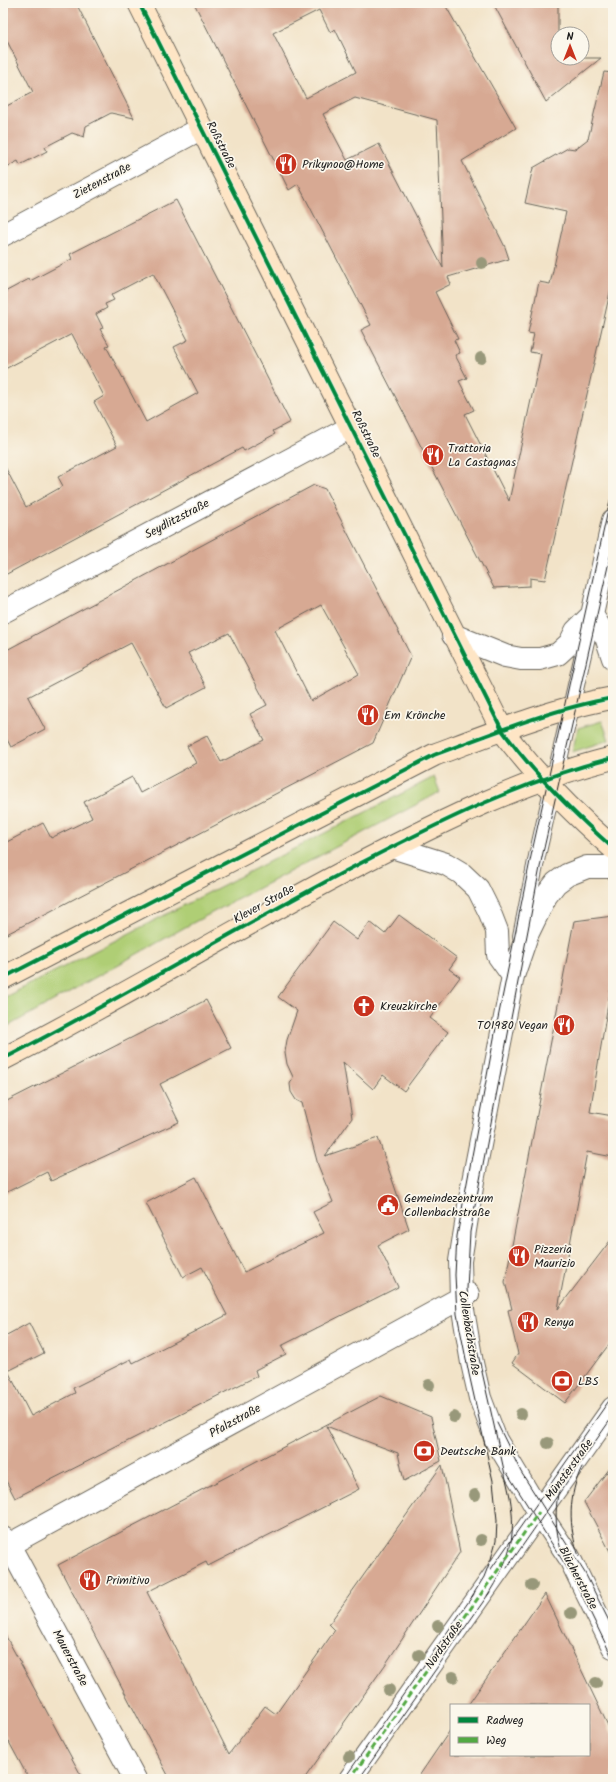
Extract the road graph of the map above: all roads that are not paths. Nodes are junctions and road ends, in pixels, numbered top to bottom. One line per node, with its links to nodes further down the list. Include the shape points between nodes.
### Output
1 (139, 3): 2 (main road, Roßstraße)
2 (202, 128): 3 (street, Zietenstraße); 4 (main road, Roßstraße)
3 (3, 235)
4 (352, 427): 6 (street, Seydlitzstraße); 8 (main road, Roßstraße)
5 (613, 520): 7 (street)
6 (3, 612)
7 (592, 615): 8 (street, via 558,654 540,659 505,656); 9 (street, via 606,637); 11 (lane)
8 (454, 635): 12 (main road, Roßstraße)
9 (613, 658)
10 (613, 698): 11 (main road)
11 (571, 708): 12 (main road); 14 (lane)
12 (502, 730): 14 (main road, Roßstraße, via 520,754); 19 (main road, via 434,755)
13 (613, 758): 14 (main road, Klever Straße)
14 (550, 781): 15 (main road, Klever Straße, via 462,812); 16 (main road, Roßstraße); 18 (lane)
15 (392, 847): 18 (street, via 446,864 461,873 478,889 497,931 498,955); 20 (main road, Klever Straße)
16 (613, 848)
17 (613, 867): 18 (street, Collenbachstraße, via 587,867 567,875 556,883 546,896 527,935)
18 (513, 976): 21 (street, Collenbachstraße, via 460,1261)
19 (3, 978)
20 (3, 1058)
21 (464, 1296): 23 (street, Collenbachstraße, via 468,1343 480,1398 496,1440); 24 (street, Pfalzstraße)
22 (613, 1408): 23 (street, Münsterstraße)
23 (539, 1512): 25 (street, Blücherstraße, via 569,1557); 27 (street, Nordstraße)
24 (5, 1544): 26 (street, Mauerstraße)
25 (613, 1646)
26 (135, 1779)
27 (350, 1779)

